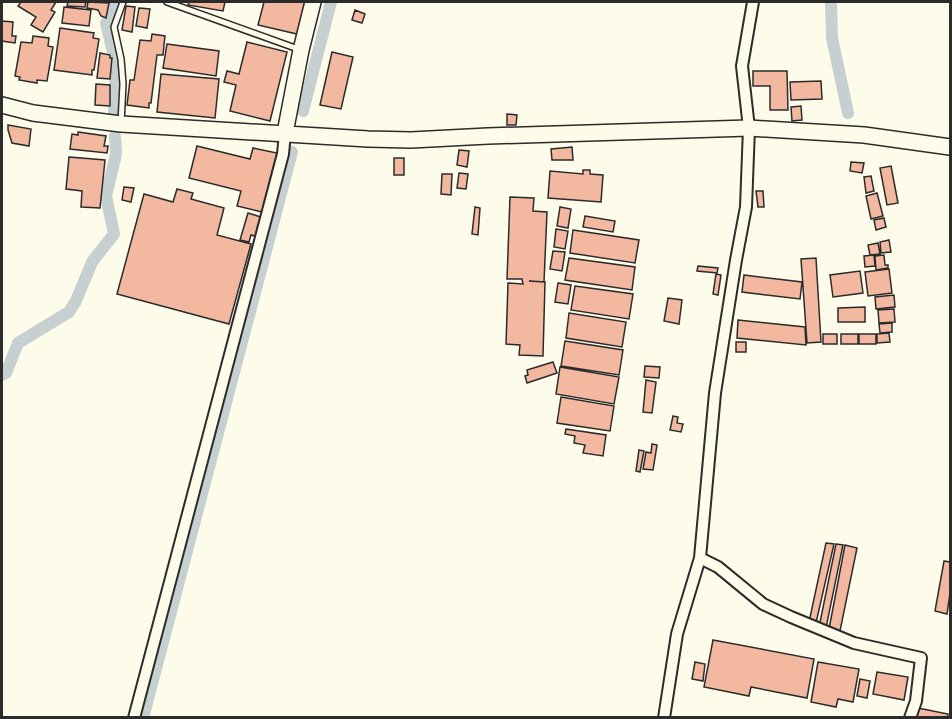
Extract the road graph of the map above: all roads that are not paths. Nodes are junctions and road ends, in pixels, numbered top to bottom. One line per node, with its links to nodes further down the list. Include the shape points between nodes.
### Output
1 (123, 2): 7 (lane, via 114,27 122,59)
2 (167, 2): 5 (lane)
3 (314, 2): 5 (street)
4 (753, 2): 8 (street, via 742,66)
5 (301, 50): 9 (street)
6 (2, 105): 7 (street, via 33,113)
7 (121, 124): 9 (street)
8 (749, 128): 9 (street, via 411,140); 10 (street, via 864,135); 11 (street, via 746,207 715,393)
9 (285, 133): 12 (street, via 283,154)
10 (951, 147)
11 (700, 558): 13 (street, via 677,634); 14 (street, via 718,567 763,604 791,617 854,643 921,658)
12 (134, 717)
13 (664, 717)
14 (910, 717)

